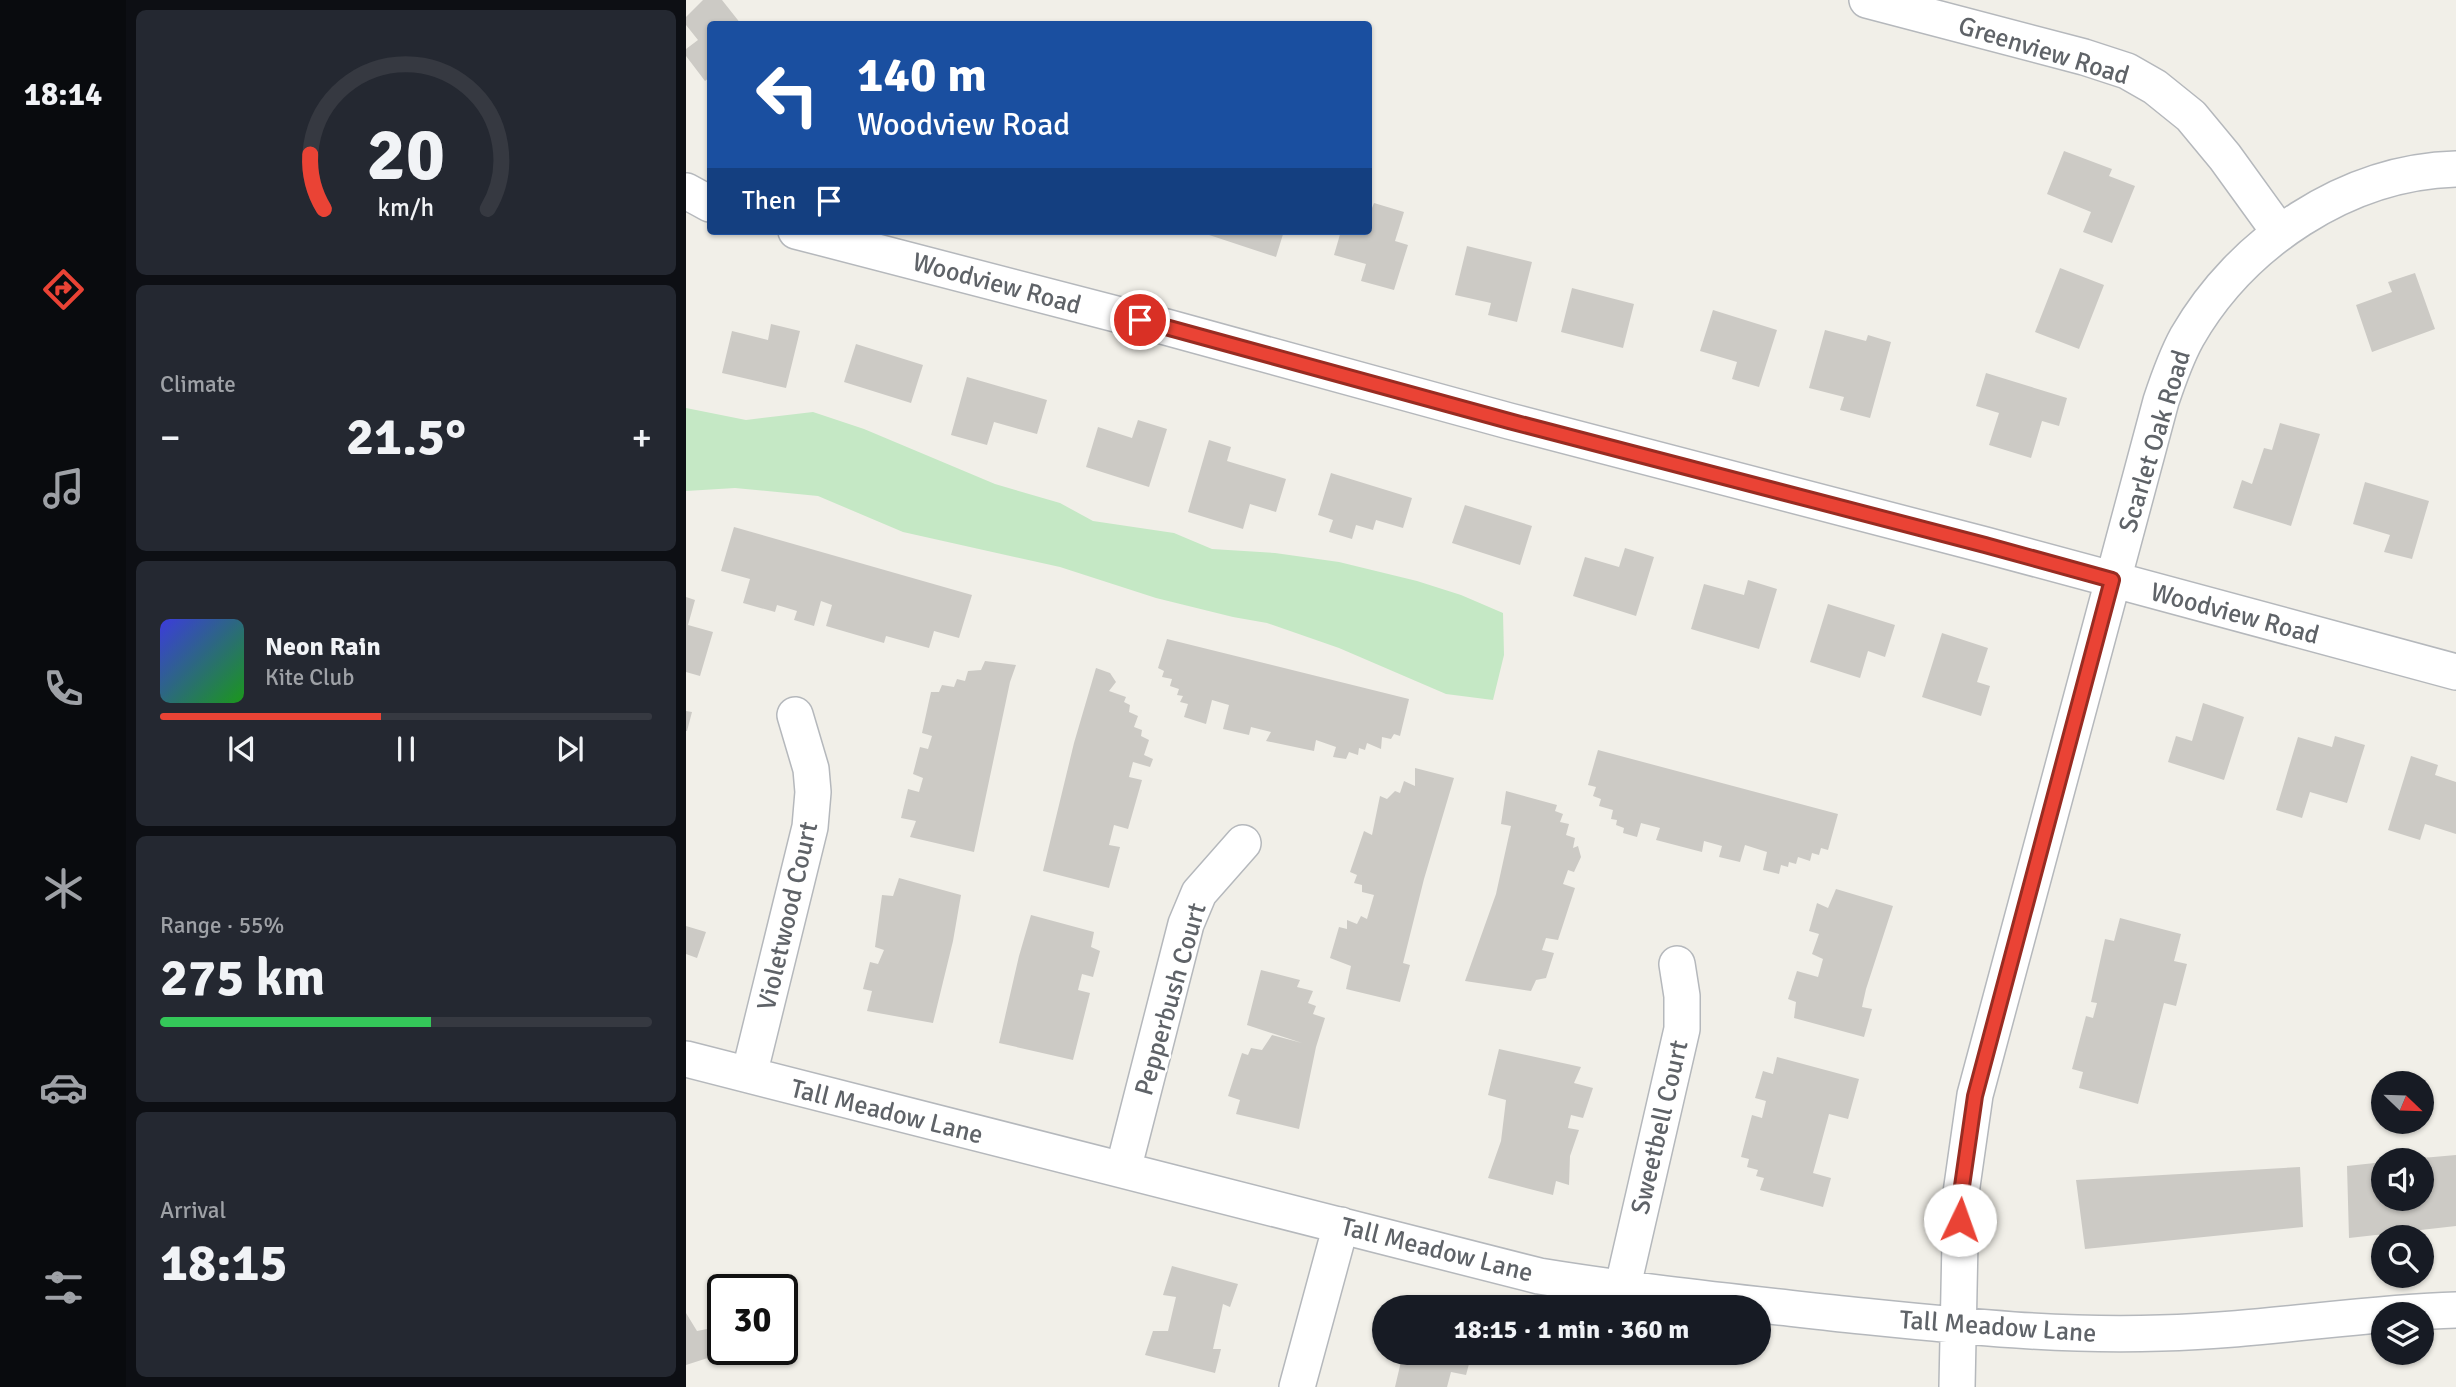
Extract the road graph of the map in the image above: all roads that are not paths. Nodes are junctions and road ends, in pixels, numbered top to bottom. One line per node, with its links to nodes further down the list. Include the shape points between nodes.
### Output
1 (1867, 0): 5 (street, Greenview Road, via 2127,71 2191,116)
2 (2456, 169): 5 (street, Scarlet Oak Road, via 2400,176 2342,196)
3 (686, 191): 4 (street)
4 (707, 202)
5 (2280, 233): 7 (street, Scarlet Oak Road, via 2240,267 2186,338 2161,401)
6 (811, 235): 7 (street, Woodview Road)
7 (2112, 580): 8 (street, Woodview Road); 18 (street, Scarlet Oak Road, via 1975,1096 1961,1193)
8 (2456, 672)
9 (795, 715): 13 (street, Violetwood Court, via 811,769 810,827)
10 (1243, 842): 14 (street, Pepperbush Court, via 1199,893 1186,924)
11 (1678, 964): 16 (street, Sweetbell Court, via 1682,1029)
12 (686, 1059): 13 (street, Tall Meadow Lane)
13 (749, 1075): 14 (street, Tall Meadow Lane)
14 (1123, 1170): 15 (street, Tall Meadow Lane)
15 (1341, 1225): 16 (street, Tall Meadow Lane, via 1539,1276); 19 (street)
16 (1622, 1290): 18 (street, Tall Meadow Lane)
17 (2456, 1310): 18 (street, Tall Meadow Lane, via 2397,1311 2162,1334)
18 (1958, 1326): 20 (street, Scarlet Oak Road)
19 (1297, 1387)
20 (1957, 1387)

